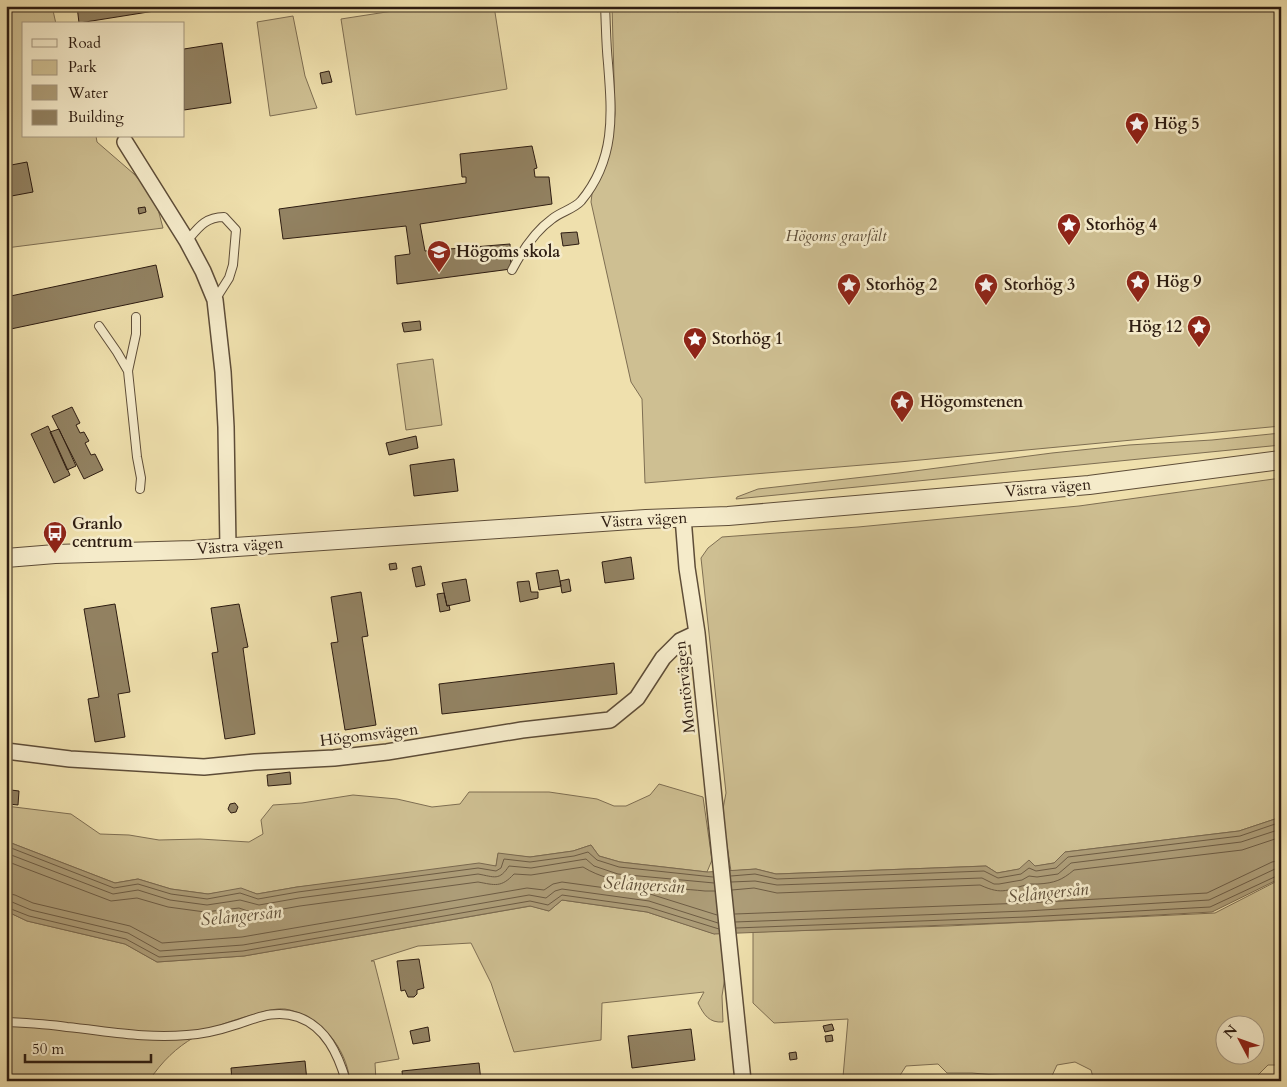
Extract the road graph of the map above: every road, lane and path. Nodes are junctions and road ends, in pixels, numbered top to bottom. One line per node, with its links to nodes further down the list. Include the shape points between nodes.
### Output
1 (605, 6): 4 (lane, via 611,100 605,156 580,203 552,219 538,232)
2 (125, 142): 3 (street)
3 (187, 241): 5 (street); 5 (lane, via 203,223 214,217 224,217 236,230 231,272)
4 (512, 270)
5 (215, 300): 12 (street, via 226,427)
6 (136, 317): 8 (lane)
7 (99, 326): 8 (lane)
8 (128, 371): 10 (lane)
9 (1281, 460): 11 (street, Västra vägen, via 1090,485 728,516)
10 (140, 489)
11 (683, 517): 12 (street, Västra vägen); 14 (street, Montörvägen)
12 (228, 547): 13 (street, Västra vägen)
13 (6, 558)
14 (697, 633): 15 (street, Högomsvägen, via 680,641 663,658 637,698 610,720 522,730 387,752 204,767 70,759); 18 (street, Montörvägen)
15 (6, 751)
16 (6, 1022): 17 (lane, via 128,1035 187,1035 217,1030 269,1014 285,1014 299,1018 326,1037 335,1050)
17 (346, 1081)
18 (743, 1081)

